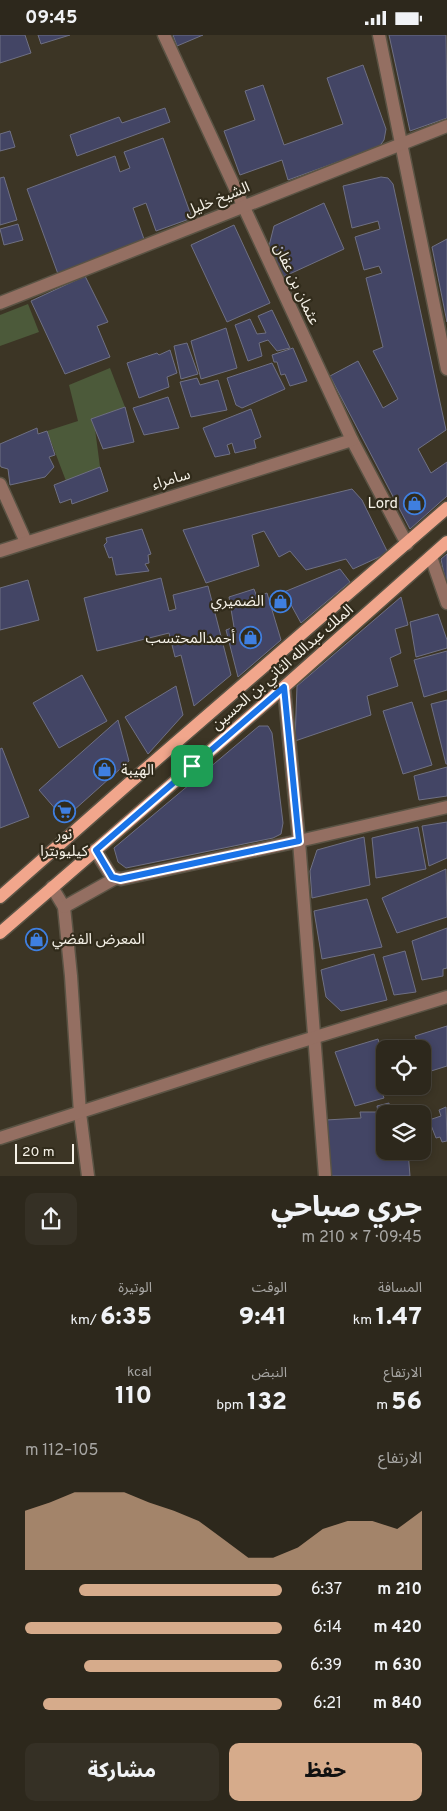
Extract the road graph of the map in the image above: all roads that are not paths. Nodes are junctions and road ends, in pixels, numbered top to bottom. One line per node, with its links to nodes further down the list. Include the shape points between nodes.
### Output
1 (164, 35): 5 (street, عثمان بن عفان)
2 (380, 35): 4 (street)
3 (447, 126): 4 (street, الشيخ خليل)
4 (402, 143): 5 (street, الشيخ خليل); 7 (street)
5 (243, 207): 6 (street, الشيخ خليل); 8 (street, عثمان بن عفان)
6 (0, 303)
7 (447, 369)
8 (352, 440): 12 (street, سامراء); 13 (street, عثمان بن عفان)
9 (0, 484): 12 (street)
10 (447, 508): 13 (main road, الملك عبدالله الثاني بن الحسين)
11 (447, 541): 15 (main road, الملك عبدالله الثاني بن الحسين)
12 (26, 542): 14 (street, سامراء)
13 (406, 544): 23 (main road, الملك عبدالله الثاني بن الحسين)
14 (0, 551)
15 (431, 557): 16 (street); 17 (main road, الملك عبدالله الثاني بن الحسين)
16 (447, 603)
17 (284, 687): 19 (street); 20 (main road, الملك عبدالله الثاني بن الحسين)
18 (447, 807): 19 (street)
19 (299, 841): 21 (street); 27 (street)
20 (96, 850): 21 (street); 22 (main road, الملك عبدالله الثاني بن الحسين)
21 (114, 879): 24 (street)
22 (52, 887): 24 (street); 25 (main road, الملك عبدالله الثاني بن الحسين)
23 (0, 897)
24 (64, 907): 28 (street)
25 (0, 933)
26 (447, 997): 27 (street)
27 (314, 1038): 28 (street); 31 (street)
28 (80, 1113): 29 (street); 30 (street)
29 (0, 1138)
30 (88, 1176)
31 (325, 1176)

